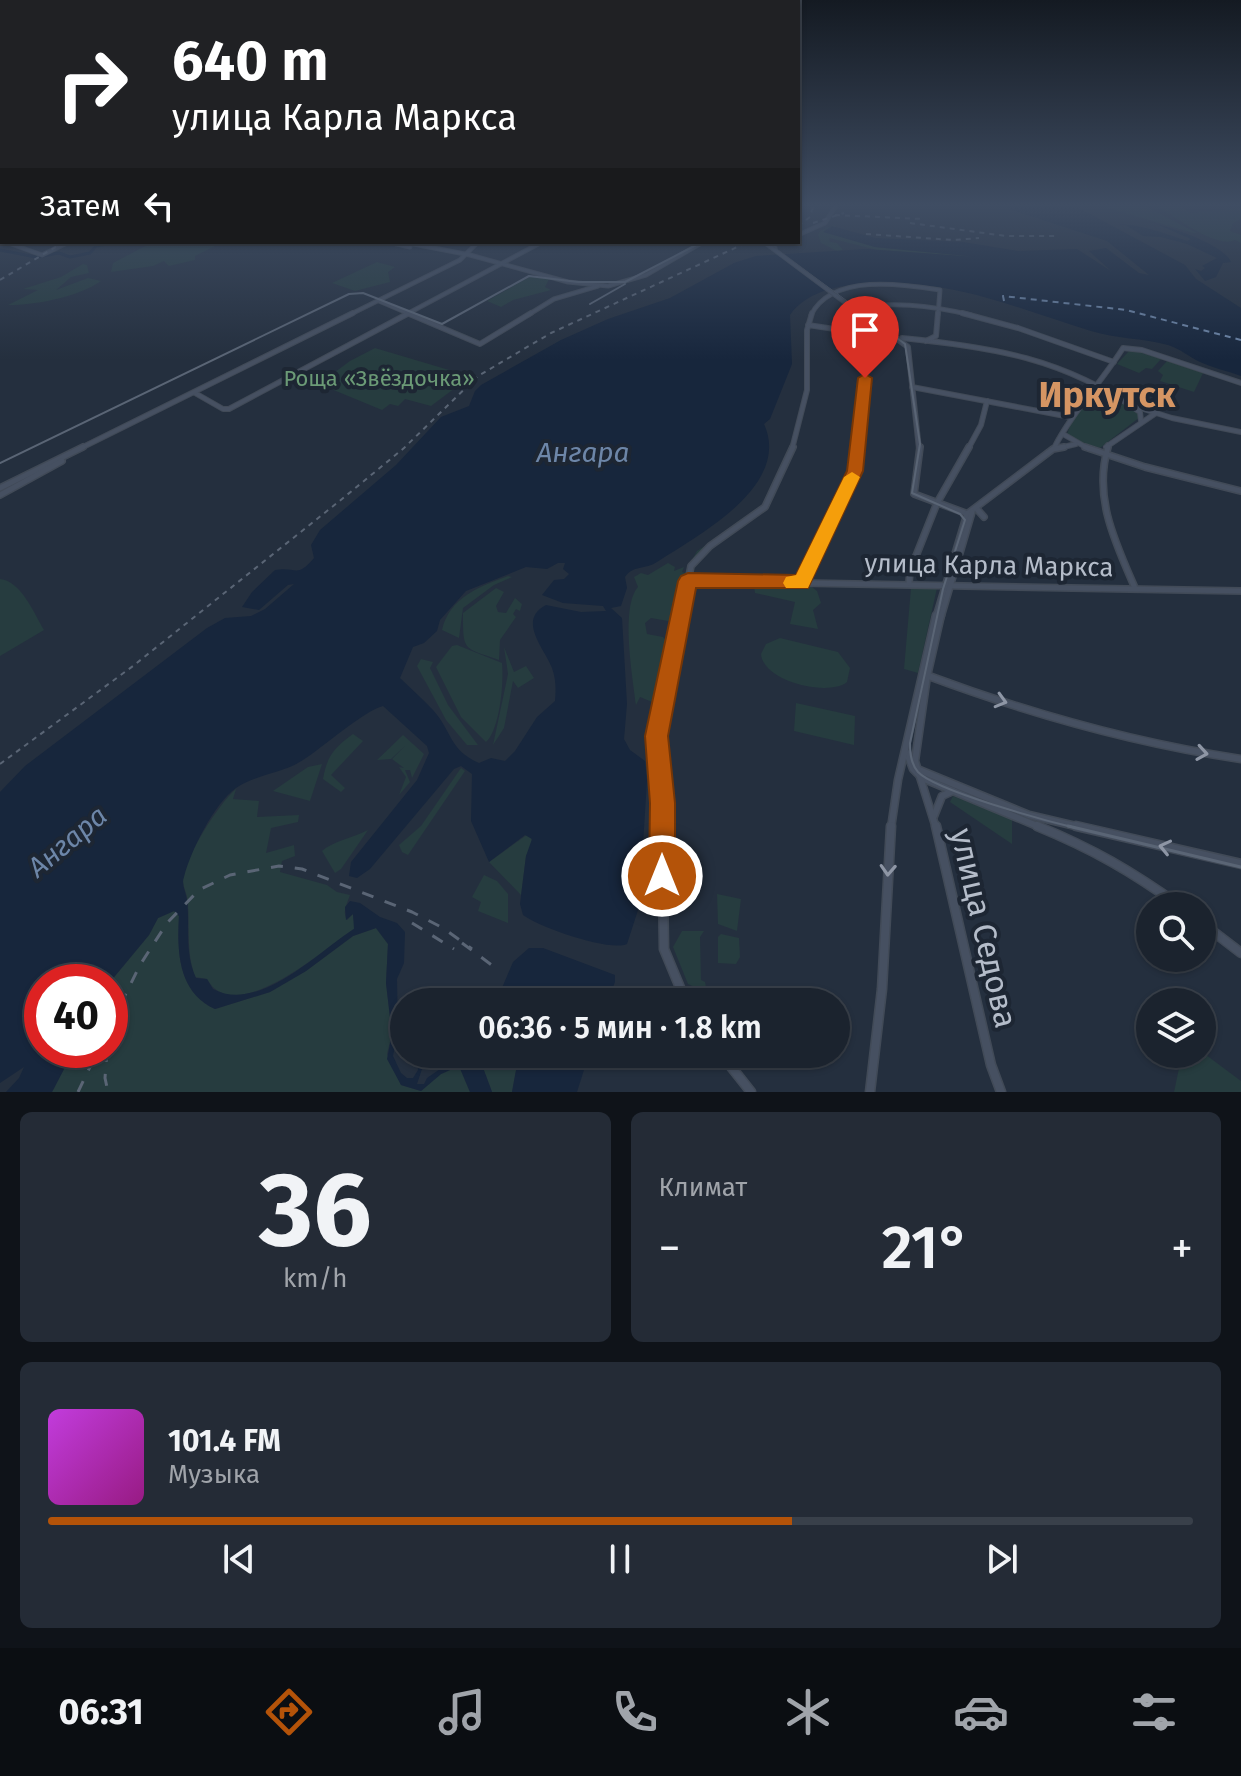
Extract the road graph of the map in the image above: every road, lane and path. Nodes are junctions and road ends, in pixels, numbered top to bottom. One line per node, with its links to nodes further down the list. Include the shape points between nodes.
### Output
1 (459, 258): 9 (main road)
2 (477, 258): 7 (main road)
3 (512, 258): 7 (main road)
4 (673, 258): 8 (main road, via 625,283)
5 (785, 258): 11 (main road, bridge)
6 (787, 258): 11 (main road, bridge)
7 (501, 264): 8 (main road, via 535,276); 12 (main road)
8 (607, 284): 12 (main road, via 554,299 480,344)
9 (379, 300): 12 (main road); 23 (main road)
10 (940, 309): 11 (main road, via 900,304); 13 (main road, via 940,290 850,288 818,303); 18 (main road, via 936,337); 19 (main road, via 991,320)
11 (852, 310): 14 (main road); 15 (main road, via 864,324); 17 (main road)
12 (409, 313): 23 (main road, via 226,409)
13 (808, 325): 15 (main road); 48 (main road, via 806,397 774,493 741,528 698,554)
14 (885, 332): 16 (main road); 17 (main road)
15 (865, 335): 16 (main road); 49 (main road, via 855,471)
16 (879, 336): 17 (main road)
17 (895, 337): 18 (main road); 22 (main road, via 908,345)
18 (926, 341): 21 (main road, via 999,349)
19 (1114, 362): 20 (main road, via 1123,348 1139,349); 21 (main road)
20 (1241, 383)
21 (1098, 385): 24 (main road); 27 (main road)
22 (912, 387): 26 (main road); 44 (main road, via 920,444 913,491 916,497)
23 (197, 394): 25 (main road)
24 (1091, 395): 27 (main road); 29 (main road)
25 (186, 397): 38 (main road); 39 (main road)
26 (987, 401): 29 (main road); 44 (main road, via 981,425)
27 (1129, 404): 28 (main road); 30 (main road, via 1142,415)
28 (1156, 413): 30 (main road); 31 (main road)
29 (1070, 417): 32 (main road)
30 (1141, 421): 34 (main road)
31 (1241, 432)
32 (1063, 433): 33 (main road); 35 (main road)
33 (1076, 444): 35 (main road); 36 (main road)
34 (1108, 445): 36 (main road); 37 (main road)
35 (1053, 449): 45 (main road)
36 (1094, 450): 37 (main road); 43 (main road, via 1102,460)
37 (1105, 454): 41 (main road); 53 (main road, via 1104,503)
38 (32, 472): 39 (main road); 40 (main road)
39 (39, 474): 42 (main road)
40 (0, 488)
41 (1241, 491)
42 (0, 495)
43 (1102, 502)
44 (937, 503): 45 (main road); 50 (main road)
45 (971, 512): 46 (main road); 47 (main road); 51 (main road)
46 (984, 517)
47 (951, 575): 51 (main road); 52 (main road)
48 (688, 581): 49 (main road, улица Карла Маркса); 66 (main road, via 657,736 663,934 667,961)
49 (802, 583): 50 (main road, улица Карла Маркса)
50 (909, 583): 51 (main road, улица Карла Маркса)
51 (945, 585): 52 (main road, улица Карла Маркса); 55 (main road)
52 (966, 585): 53 (main road, улица Карла Маркса)
53 (1135, 588): 54 (main road, улица Карла Маркса)
54 (1241, 591)
55 (925, 673): 56 (main road); 57 (main road, one-way to 57, via 979,695 1162,747); 59 (main road, via 915,747)
56 (907, 750): 58 (main road); 59 (main road, улица Седова, via 910,765)
57 (1241, 759)
58 (900, 773): 59 (main road); 69 (main road, one-way to 69, via 890,834 882,989)
59 (920, 773): 60 (main road); 61 (main road, улица Седова); 62 (main road, one-way to 59, via 1029,815)
60 (954, 791): 61 (main road, via 942,796); 63 (main road, via 1111,858)
61 (934, 817): 70 (main road, улица Седова)
62 (1241, 864)
63 (1160, 892)
64 (1216, 934): 65 (main road)
65 (1241, 953)
66 (680, 988)
67 (732, 1068): 68 (main road)
68 (751, 1092)
69 (870, 1092)
70 (1001, 1092)

